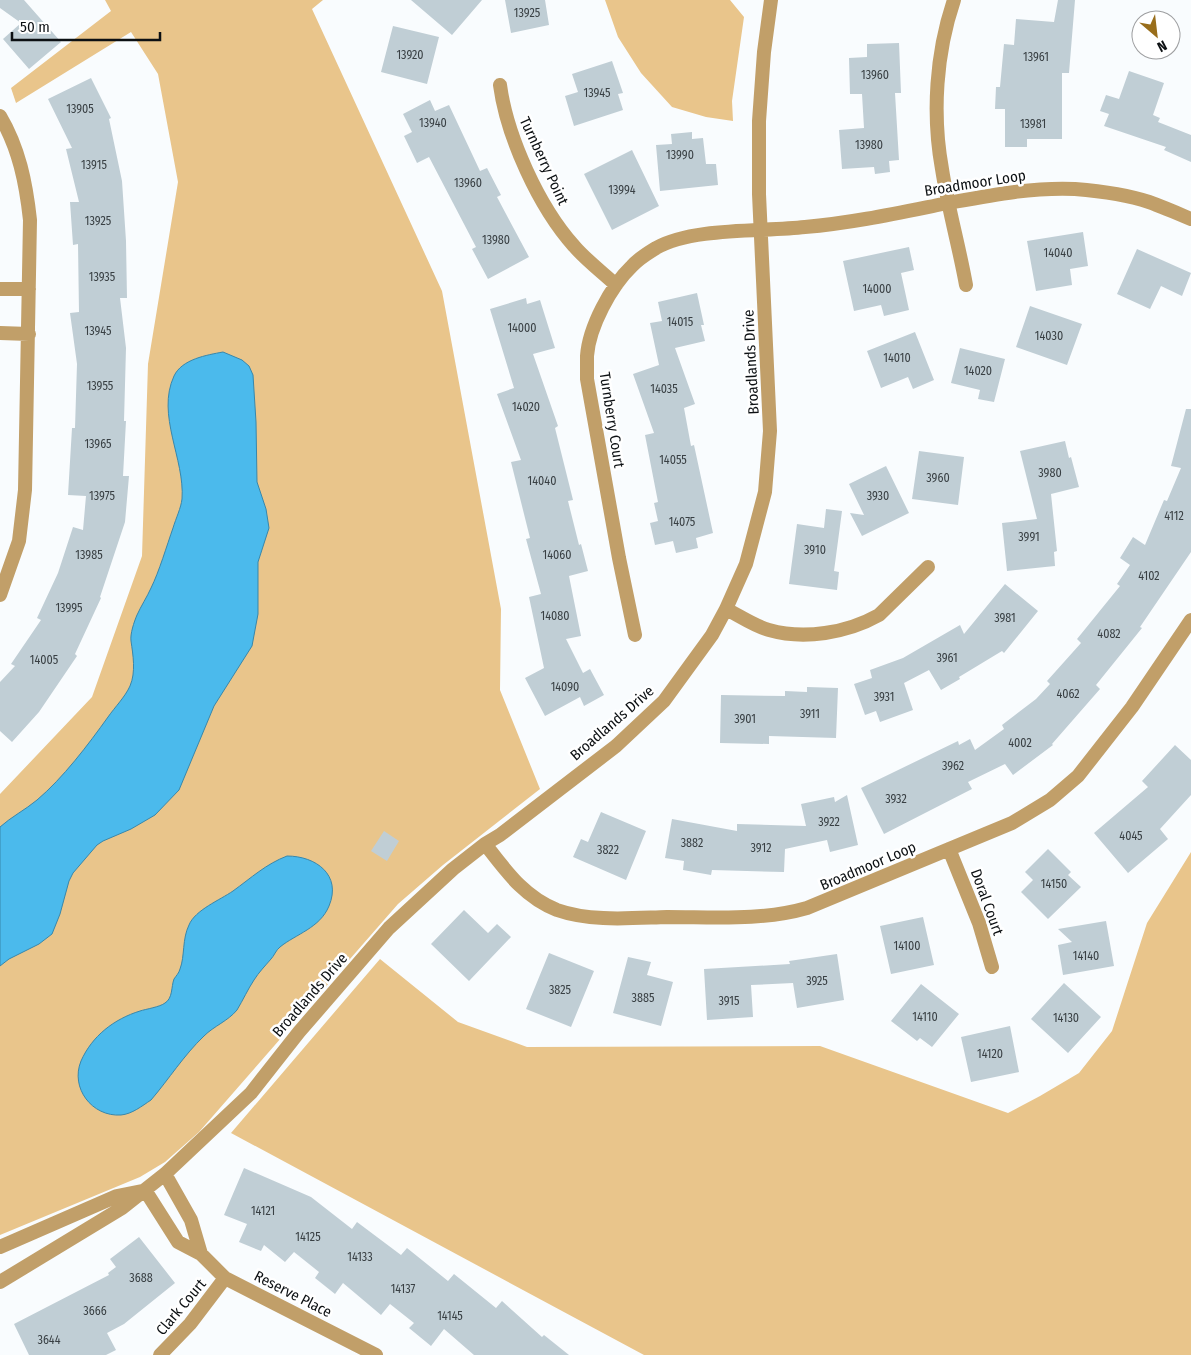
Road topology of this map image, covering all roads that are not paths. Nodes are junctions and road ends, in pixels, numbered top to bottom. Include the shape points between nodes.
1 (771, 0) edge
2 (954, 0) edge
3 (500, 85) dead end
4 (0, 116) edge
5 (949, 203) junction
6 (1191, 219) edge
7 (761, 230) junction
8 (616, 285) junction
9 (966, 285) dead end
10 (0, 289) edge
11 (29, 289) junction
12 (0, 332) edge
13 (29, 334) junction
14 (928, 568) dead end
15 (0, 594) edge
16 (726, 609) junction
17 (1191, 620) edge
18 (635, 635) dead end
19 (485, 844) junction
20 (949, 849) junction
21 (992, 967) dead end
22 (165, 1174) junction
23 (145, 1190) junction
24 (0, 1247) edge
25 (200, 1254) junction
26 (225, 1278) junction
27 (0, 1282) edge
28 (160, 1355) edge
29 (376, 1355) edge

1 - 7 street, Broadlands Drive via 759,121
2 - 5 street via 943,46 937,107 942,169
3 - 8 street, Turnberry Point via 514,140 553,218 575,248
4 - 11 street via 20,160 27,194
5 - 6 street, Broadmoor Loop via 1008,192 1073,189 1148,202
5 - 7 street, Broadmoor Loop via 805,228
5 - 9 street
7 - 8 street, Turnberry Court via 684,238 658,248 632,266
7 - 16 street, Broadlands Drive via 770,431 765,492 746,564
8 - 18 street, Turnberry Court via 592,334 587,355 587,379
10 - 11 street
11 - 13 street
12 - 13 street
13 - 15 street via 22,523
14 - 16 street via 879,615 844,629 800,635 767,630
16 - 19 street, Broadlands Drive via 712,635 664,701 616,746
17 - 20 street, Broadmoor Loop via 1132,707 1078,776 1050,800 1012,823
19 - 20 street, Broadmoor Loop via 514,881 557,910 617,918 786,914
19 - 22 street, Broadlands Drive via 390,928 298,1032 251,1093
20 - 21 street, Doral Court via 979,923
22 - 23 street, Broadlands Drive
22 - 25 street via 191,1220
23 - 24 street, Broadlands Drive via 117,1196
23 - 25 street, Reserve Place via 178,1242
23 - 27 street, Broadlands Drive via 122,1208
25 - 26 street, Reserve Place
26 - 28 street, Clark Court via 190,1324
26 - 29 street, Reserve Place

